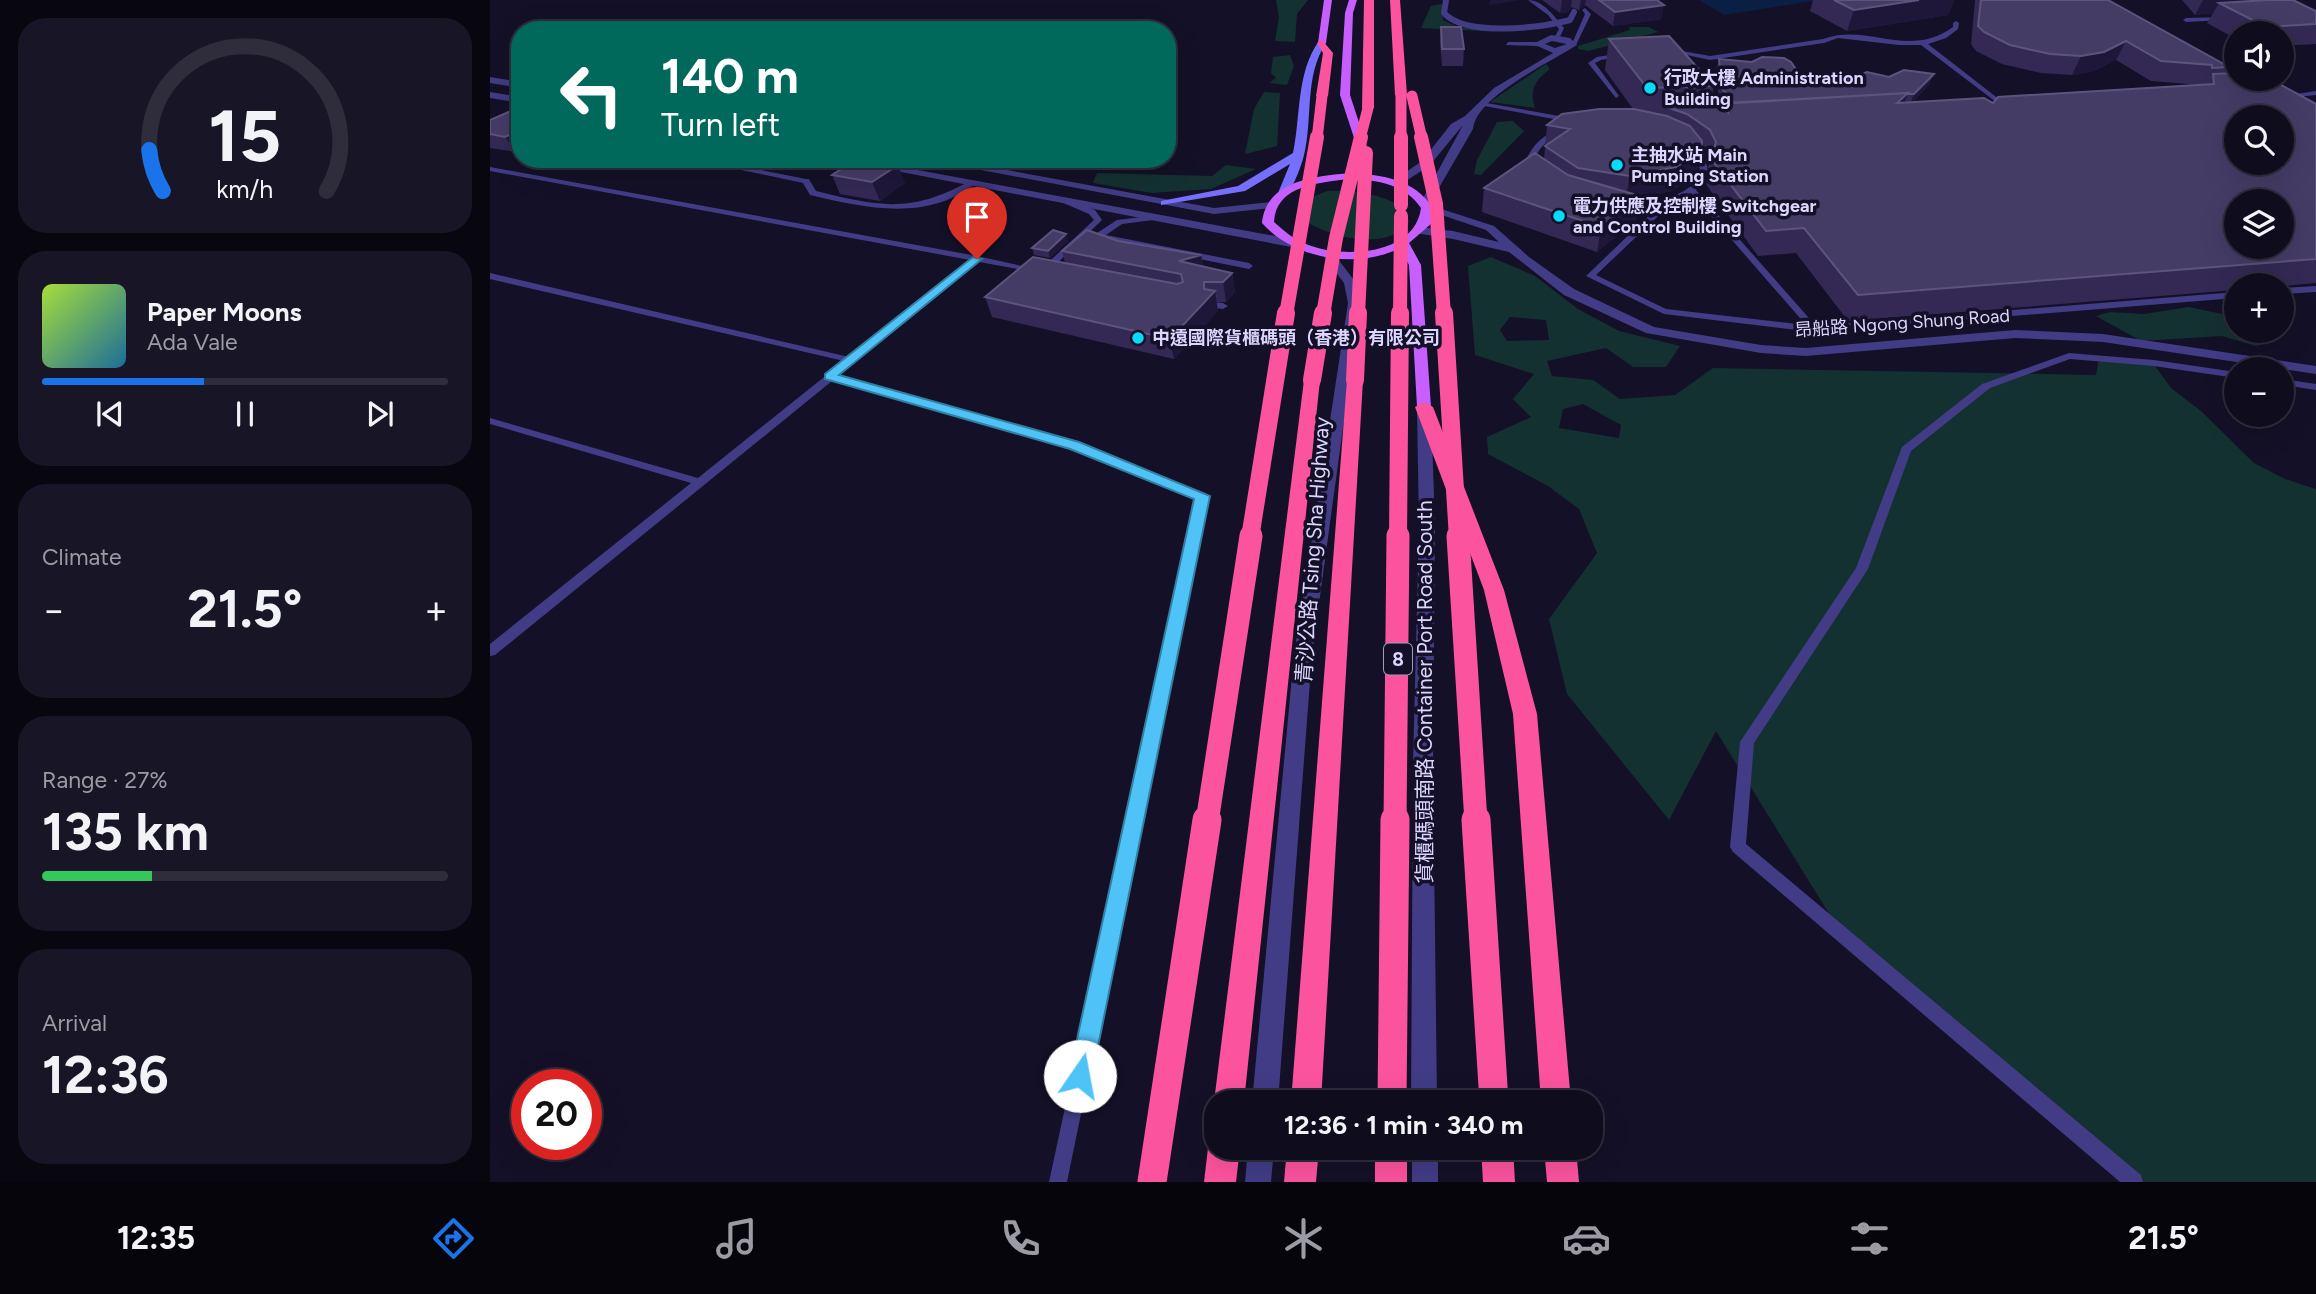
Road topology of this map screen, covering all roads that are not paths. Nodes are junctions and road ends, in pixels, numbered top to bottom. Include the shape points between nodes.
1 (1328, 0) edge
2 (1353, 0) edge
3 (1369, 0) edge
4 (1395, 0) edge
5 (1446, 0) edge
6 (1531, 0) edge
7 (1585, 10) dead end
8 (1574, 12) dead end
9 (2238, 17) edge
10 (2186, 20) dead end
11 (1956, 23) dead end
12 (1558, 24) junction
13 (1557, 38) junction
14 (1322, 43) junction
15 (1921, 43) junction
16 (1508, 44) dead end
17 (1539, 46) junction
18 (1569, 48) junction
19 (1668, 51) junction
20 (1400, 52) junction
21 (1656, 52) edge
22 (1633, 54) edge
23 (1676, 60) edge
24 (1539, 64) junction
25 (490, 80) edge
26 (511, 84) edge
27 (2316, 93) edge
28 (490, 95) edge
29 (1616, 96) dead end
30 (2279, 96) edge
31 (511, 98) edge
32 (2016, 103) edge
33 (1481, 104) junction
34 (2002, 104) junction
35 (1989, 105) edge
36 (1368, 108) junction
37 (1469, 118) junction
38 (1615, 125) junction
39 (1669, 125) edge
40 (1299, 154) junction
41 (739, 168) edge
42 (887, 168) edge
43 (978, 168) edge
44 (490, 169) edge
45 (1377, 178) junction
46 (1396, 183) junction
47 (971, 184) junction
48 (1692, 190) junction
49 (1284, 193) junction
50 (1671, 199) junction
51 (1064, 200) junction
52 (1165, 202) junction
53 (1270, 205) junction
54 (1426, 206) junction
55 (1158, 217) junction
56 (1419, 231) junction
57 (1087, 234) junction
58 (1098, 236) junction
59 (1291, 243) junction
60 (1403, 243) junction
61 (1512, 249) junction
62 (1328, 254) junction
63 (977, 259) junction
64 (1249, 266) dead end
65 (1049, 273) junction
66 (490, 276) edge
67 (2316, 289) edge
68 (2294, 290) edge
69 (2224, 296) edge
70 (1814, 329) junction
71 (851, 359) junction
72 (2316, 370) edge
73 (2224, 373) edge
74 (830, 377) junction
75 (2294, 384) edge
76 (2316, 387) edge
77 (1424, 407) junction
78 (490, 421) edge
79 (699, 482) junction
80 (490, 651) edge
81 (1230, 1090) edge
82 (1266, 1090) edge
83 (1307, 1090) edge
84 (1392, 1090) edge
85 (1424, 1090) edge
86 (1493, 1090) edge
87 (1555, 1090) edge
88 (1223, 1160) edge
89 (1260, 1160) edge
90 (1302, 1160) edge
91 (1391, 1160) edge
92 (1424, 1160) edge
93 (1498, 1160) edge
94 (1561, 1160) edge
95 (1058, 1182) edge
96 (1152, 1182) edge
97 (1220, 1182) edge
98 (1258, 1182) edge
99 (1300, 1182) edge
100 (1391, 1182) edge
101 (1425, 1182) edge
102 (1499, 1182) edge
103 (1563, 1182) edge
104 (2134, 1182) edge

1 - 14 main road
2 - 45 main road via 1345,95
3 - 36 highway, 青沙公路 Tsing Sha Highway
4 - 20 highway, 8
5 - 12 lane, bridge via 1446,16 1472,25
6 - 12 lane
7 - 18 lane via 1588,14
8 - 12 lane, bridge via 1570,20
9 - 10 lane
11 - 15 lane via 1949,35
12 - 13 lane via 1562,29
13 - 17 street via 1541,40
13 - 18 street via 1567,40
14 - 40 main road via 1312,53
14 - 96 highway, bridge via 1328,53 1313,167 1277,363
15 - 19 lane via 1837,36 1710,58
15 - 34 lane
16 - 17 lane
17 - 18 street
17 - 24 street
18 - 24 street
19 - 21 lane
19 - 23 lane
20 - 84 highway, 8, bridge via 1401,383
20 - 86 highway, bridge via 1436,204
22 - 29 lane via 1610,55 1591,63
24 - 33 street
25 - 26 street
27 - 30 lane
28 - 31 street
32 - 34 lane
33 - 37 street
33 - 38 lane
34 - 35 lane
36 - 81 highway, bridge via 1336,238 1312,380
36 - 83 highway, 青沙公路 Tsing Sha Highway, bridge
37 - 46 street via 1455,126 1426,163
37 - 54 street via 1468,129
38 - 39 lane
38 - 48 lane via 1664,134 1698,155 1703,179
38 - 50 lane via 1562,130 1543,138 1531,149 1529,163 1537,176 1554,188 1580,198 1611,204
40 - 49 main road
40 - 52 main road via 1241,189
41 - 47 lane via 806,181 813,193 887,209 925,206
42 - 47 street
43 - 52 street
44 - 63 lane
45 - 46 main road
45 - 49 main road via 1326,178
46 - 54 main road via 1415,192
47 - 51 street
48 - 50 lane
48 - 70 lane
49 - 53 main road
50 - 70 lane via 1590,276 1664,311
51 - 55 street
51 - 57 lane via 1096,216 1098,220
52 - 53 street via 1214,211
53 - 59 main road via 1268,223
54 - 56 main road via 1428,216
54 - 61 street, 昂船路 Ngong Shung Road via 1490,228
55 - 58 lane via 1120,222
55 - 59 street
56 - 60 main road
56 - 61 street, 昂船路 Ngong Shung Road
57 - 58 lane
57 - 65 lane
58 - 64 lane
58 - 65 lane
59 - 62 main road
60 - 62 main road via 1364,253
60 - 77 main road, 貨櫃碼頭南路 Container Port Road South via 1415,265
61 - 72 street, 昂船路 Ngong Shung Road via 1569,292 1651,330 1761,349 1806,352 2015,334 2103,338
62 - 82 street via 1350,283 1354,303 1303,655
63 - 65 lane
63 - 71 lane
66 - 71 lane
67 - 68 lane
69 - 70 lane
71 - 74 lane
73 - 104 lane via 2069,356 1986,386 1906,449 1862,569 1747,741 1738,847
74 - 79 lane
74 - 95 lane via 1074,446 1202,496
75 - 76 lane
77 - 85 street, 貨櫃碼頭南路 Container Port Road South
77 - 87 highway via 1493,590 1525,714
78 - 79 lane
79 - 80 lane
88 - 97 highway
89 - 98 street
90 - 99 highway
91 - 100 highway
92 - 101 street
93 - 102 highway
94 - 103 highway

